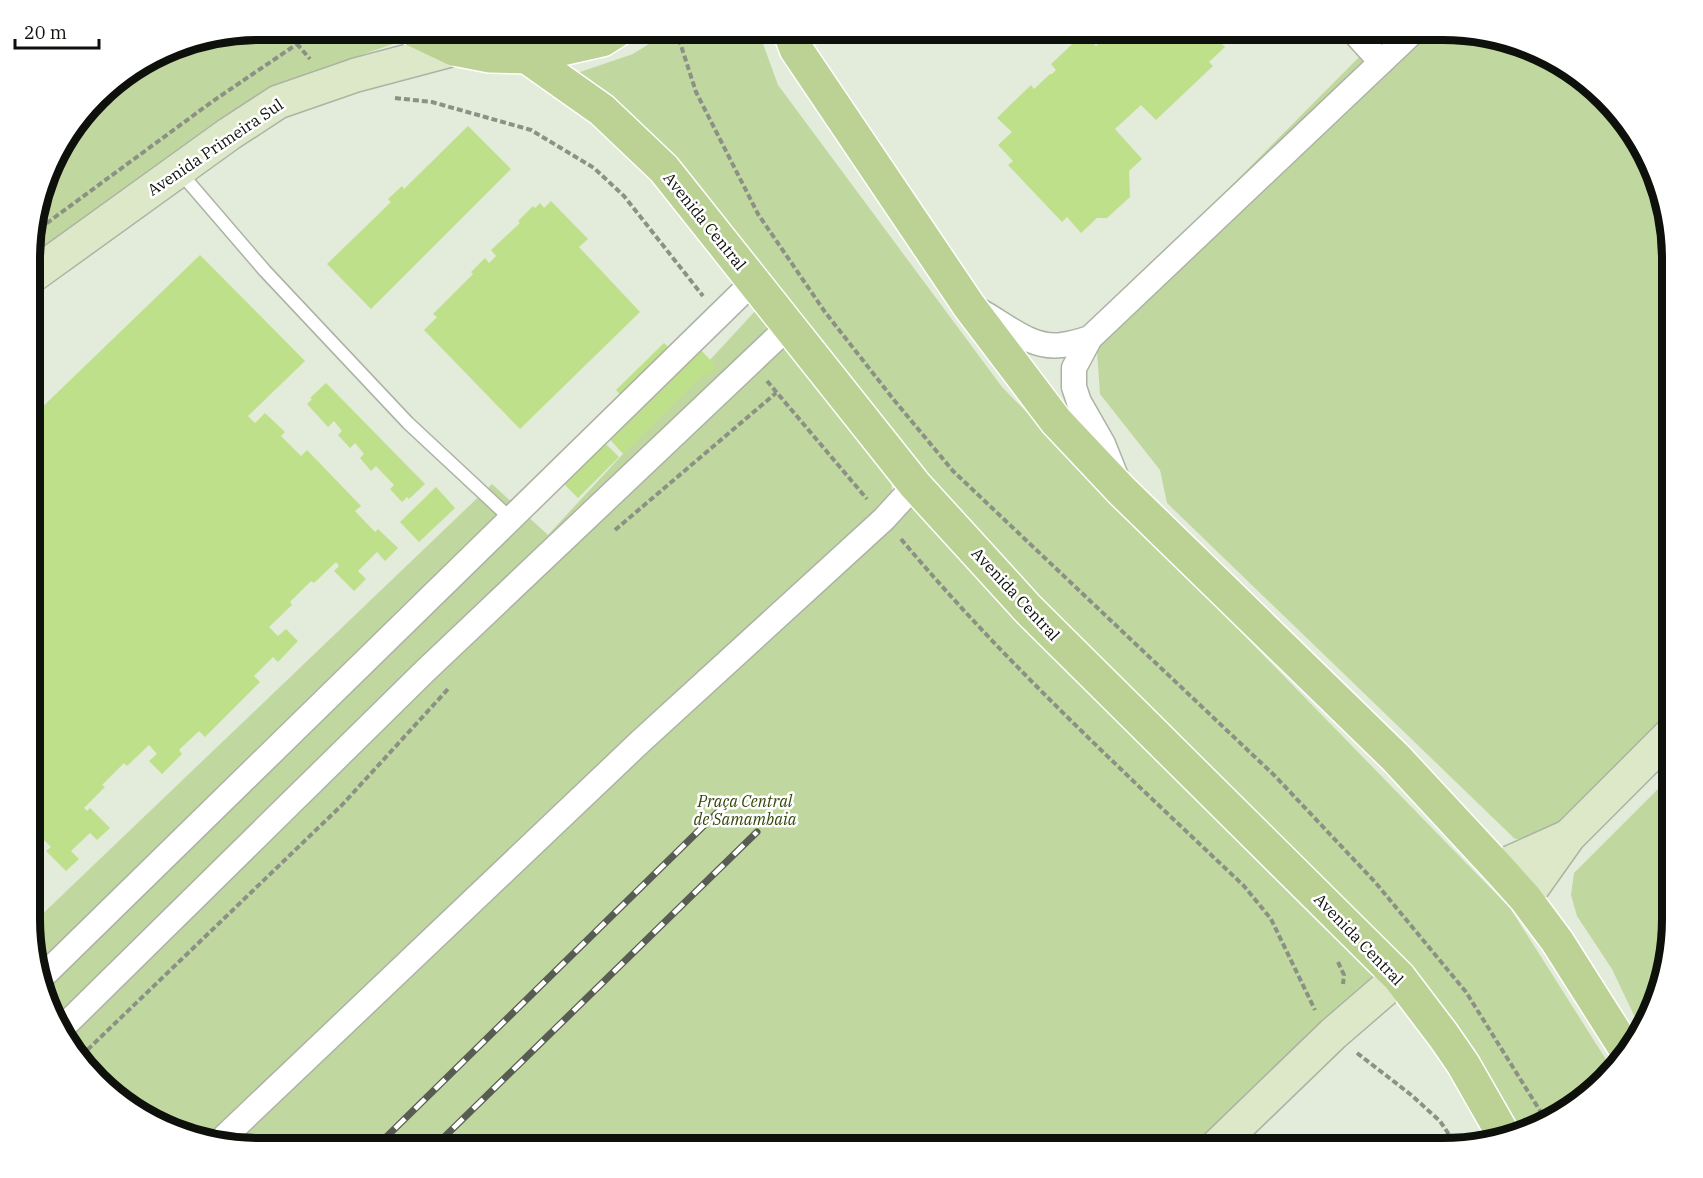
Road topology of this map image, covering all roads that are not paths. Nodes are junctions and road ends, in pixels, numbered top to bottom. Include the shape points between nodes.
1 (435, 40) edge
2 (602, 40) edge
3 (793, 40) edge
4 (1361, 40) edge
5 (1404, 40) edge
6 (454, 49) junction
7 (527, 57) junction
8 (1381, 62) junction
9 (178, 170) junction
10 (40, 270) edge
11 (754, 281) junction
12 (969, 306) junction
13 (789, 326) junction
14 (1090, 338) junction
15 (915, 485) junction
16 (1121, 490) junction
17 (511, 519) junction
18 (1662, 742) edge
19 (1569, 836) junction
20 (1498, 868) junction
21 (1525, 898) junction
22 (47, 971) edge
23 (1399, 977) junction
24 (67, 1023) edge
25 (1623, 1044) edge
26 (1501, 1130) edge
27 (226, 1135) edge
28 (1225, 1138) edge

1 - 6 main road
2 - 7 main road
3 - 12 main road
4 - 8 street
5 - 8 street
6 - 7 main road via 490,56
6 - 9 street, Avenida Primeira Sul via 356,75 278,102
7 - 11 main road, Avenida Central via 602,110 664,169
8 - 14 street
9 - 10 street, Avenida Primeira Sul
9 - 17 lane via 265,271 408,423
11 - 13 main road, Avenida Central
11 - 17 street
12 - 14 street via 1034,342 1061,345
12 - 16 main road via 1056,421
13 - 15 main road, Avenida Central
13 - 24 street via 417,679
14 - 16 street via 1074,368 1074,387 1104,444
15 - 23 main road, Avenida Central via 1028,609
15 - 27 street via 884,519 640,741
16 - 20 main road via 1396,758
17 - 22 street
18 - 19 street
19 - 20 street
19 - 21 street
20 - 21 main road
21 - 25 main road via 1557,940
23 - 26 main road, Avenida Central via 1456,1054
23 - 28 street via 1333,1034

